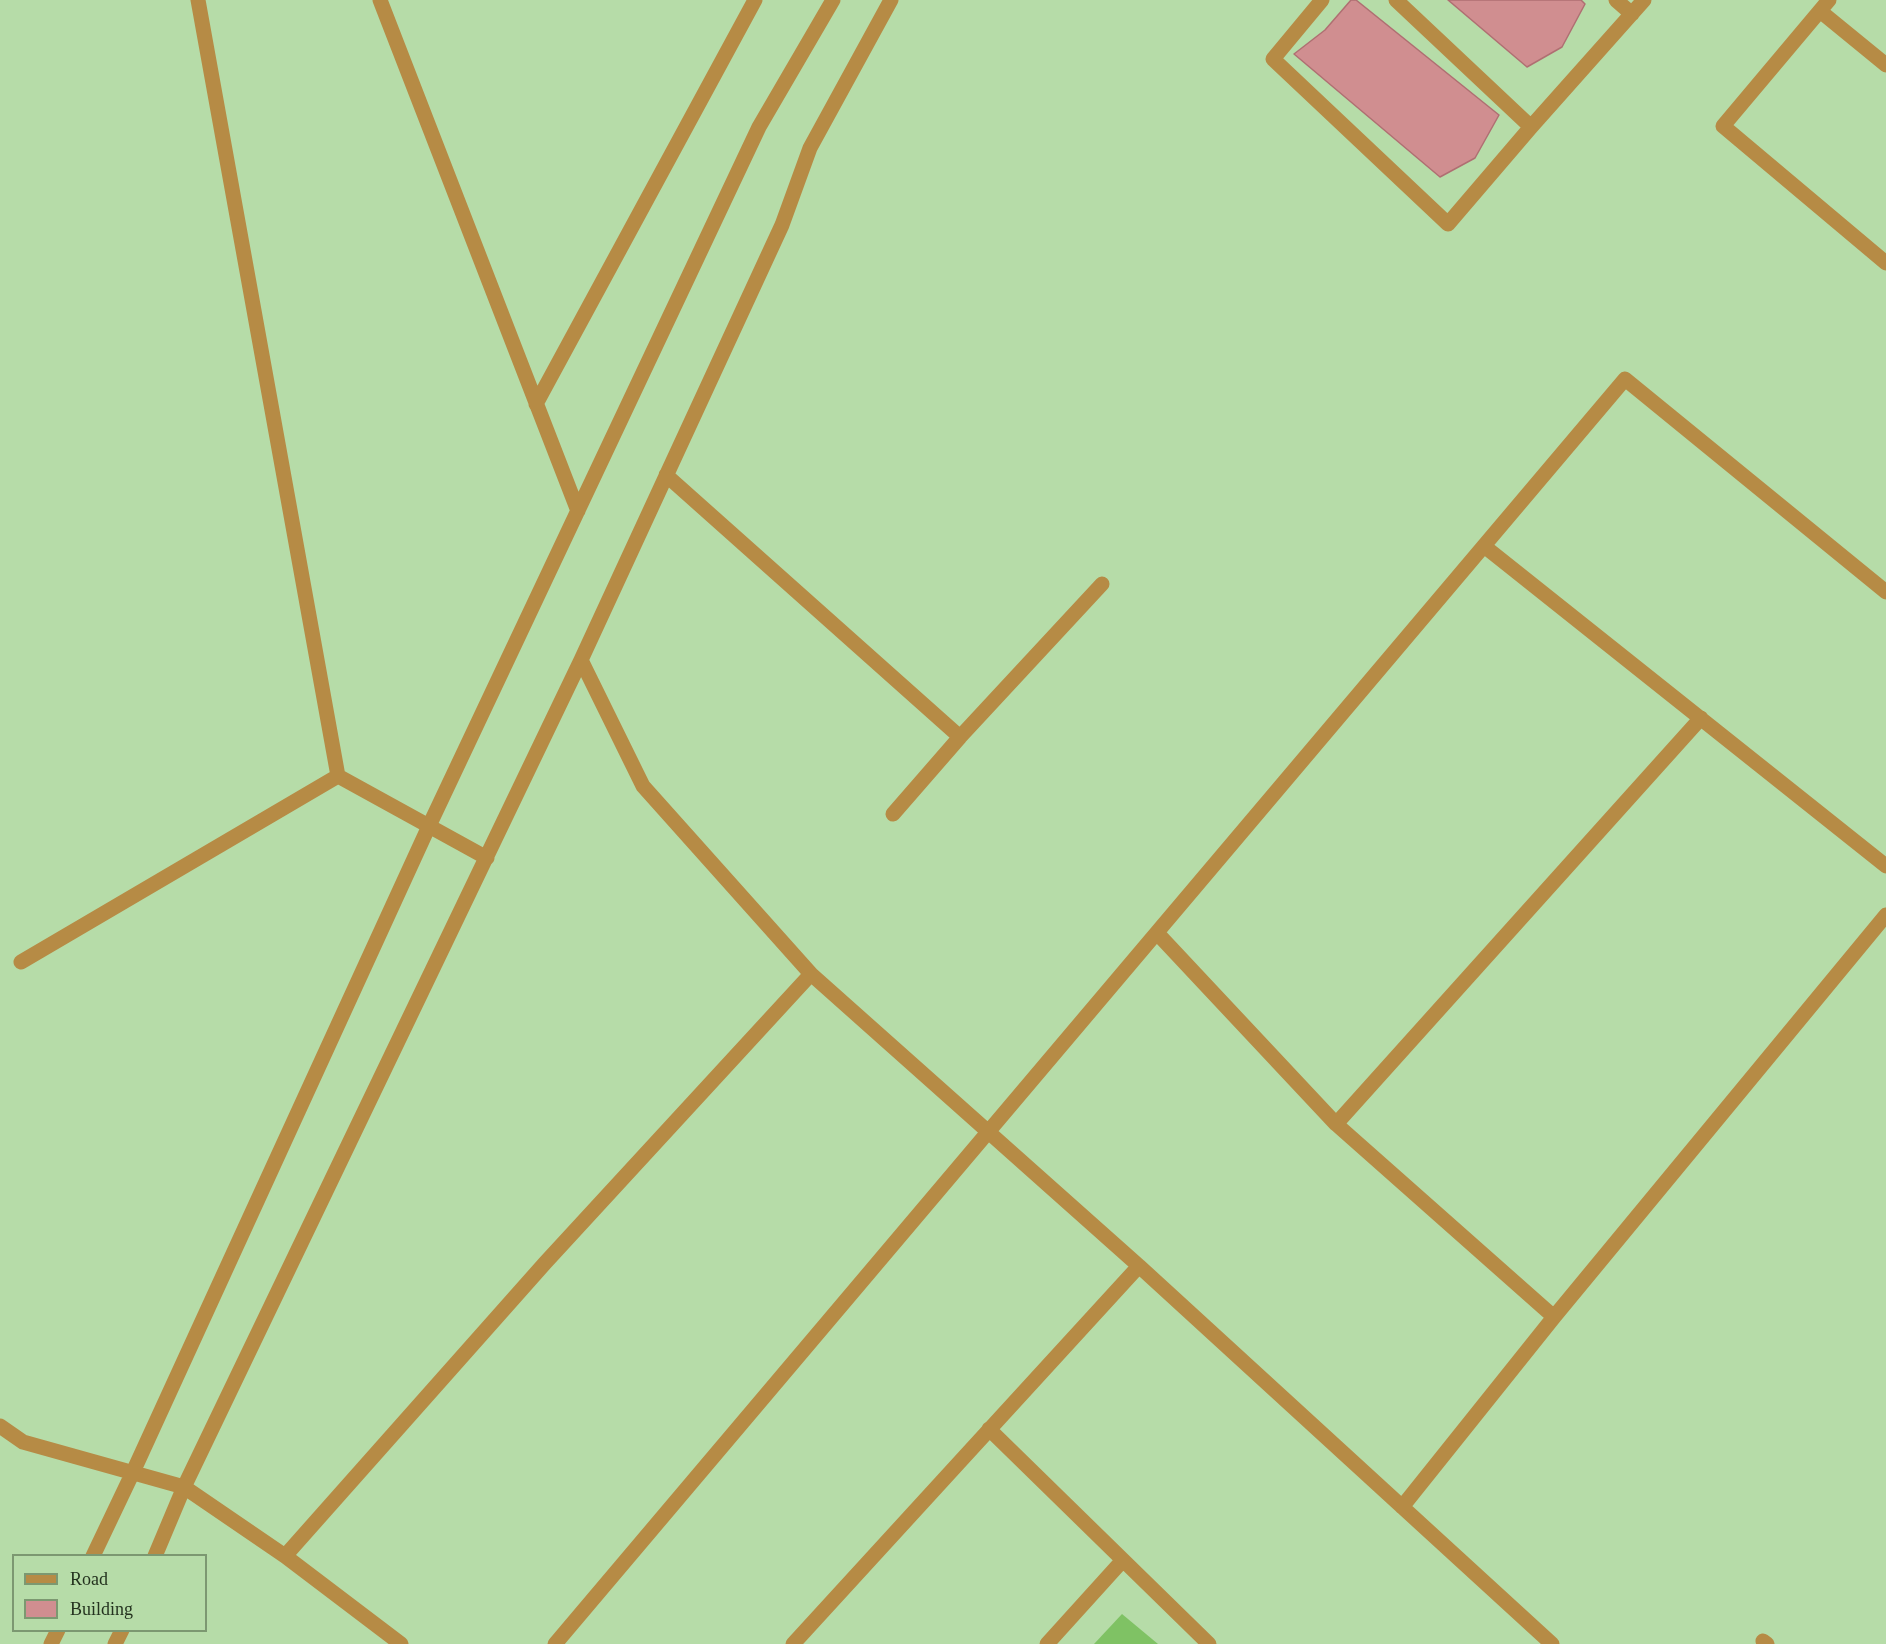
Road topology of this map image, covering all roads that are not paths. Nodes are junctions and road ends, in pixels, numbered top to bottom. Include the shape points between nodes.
1 (198, 0) edge
2 (380, 0) edge
3 (755, 0) edge
4 (833, 0) edge
5 (891, 0) edge
6 (1322, 0) edge
7 (1396, 0) edge
8 (1616, 0) edge
9 (1644, 0) edge
10 (1824, 5) edge
11 (1632, 14) junction
12 (1886, 64) edge
13 (1531, 127) junction
14 (1886, 263) edge
15 (536, 404) junction
16 (666, 475) junction
17 (578, 511) junction
18 (1485, 546) junction
19 (1102, 584) dead end
20 (1886, 592) edge
21 (581, 660) junction
22 (1701, 718) junction
23 (960, 737) junction
24 (338, 776) junction
25 (893, 814) dead end
26 (429, 826) junction
27 (487, 858) junction
28 (1886, 866) edge
29 (1886, 915) edge
30 (1157, 933) junction
31 (21, 962) dead end
32 (811, 974) junction
33 (1335, 1124) junction
34 (988, 1132) junction
35 (1139, 1266) junction
36 (1554, 1317) junction
37 (0, 1426) edge
38 (989, 1429) junction
39 (133, 1472) junction
40 (184, 1487) junction
41 (1402, 1507) junction
42 (94, 1554) edge
43 (156, 1554) edge
44 (285, 1556) junction
45 (1124, 1560) junction
46 (400, 1644) edge
47 (555, 1644) edge
48 (793, 1644) edge
49 (1047, 1644) edge
50 (1209, 1644) edge
51 (1552, 1644) edge

1 - 24 street
2 - 15 street
3 - 15 street
4 - 17 street via 759,127
5 - 16 street via 810,148 782,225
6 - 13 street via 1273,59 1448,224
7 - 13 street
8 - 11 street
9 - 11 street
10 - 12 street
10 - 14 street via 1723,126
11 - 13 street
15 - 17 street
16 - 21 street
16 - 23 street
17 - 26 street
18 - 20 street via 1625,379
18 - 22 street
18 - 30 street
19 - 23 street
21 - 27 street
21 - 32 street via 643,786
22 - 28 street
22 - 33 street
23 - 25 street
24 - 26 street
24 - 31 street
26 - 27 street
26 - 39 street
27 - 40 street
29 - 36 street
30 - 33 street
30 - 34 street
32 - 34 street
32 - 44 street via 545,1263
33 - 36 street
34 - 35 street
34 - 47 street
35 - 38 street
35 - 41 street
36 - 41 street
37 - 39 street via 23,1442
38 - 45 street
38 - 48 street
39 - 40 street
39 - 42 street
40 - 43 street
40 - 44 street
41 - 51 street
44 - 46 street
45 - 49 street
45 - 50 street

